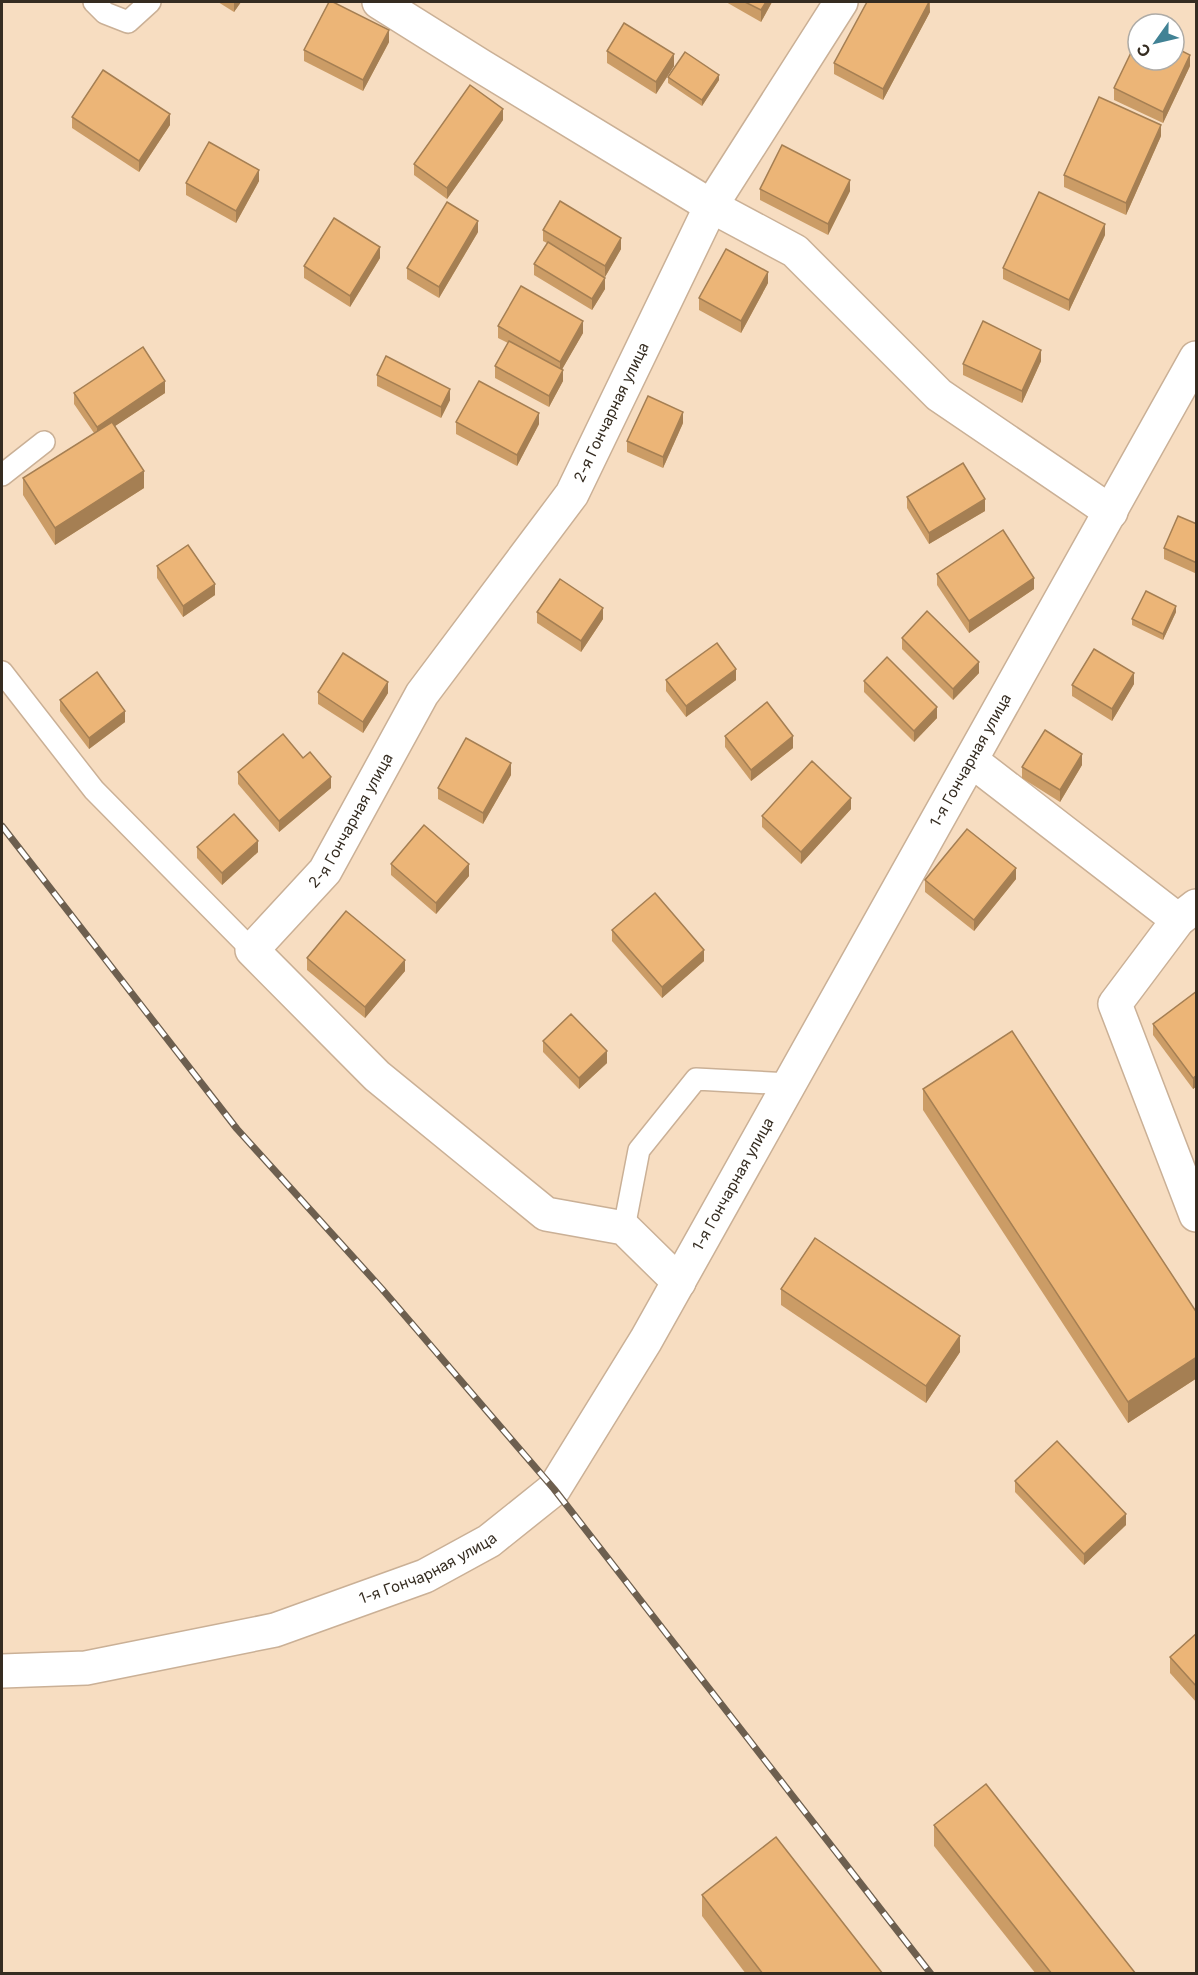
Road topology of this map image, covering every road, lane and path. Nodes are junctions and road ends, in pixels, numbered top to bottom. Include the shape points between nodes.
1 (94, 2) edge
2 (150, 2) edge
3 (379, 2) edge
4 (841, 2) edge
5 (711, 206) junction
6 (1197, 358) edge
7 (44, 442) dead end
8 (2, 475) edge
9 (1112, 512) junction
10 (2, 672) edge
11 (972, 761) junction
12 (1187, 913) edge
13 (252, 950) junction
14 (790, 1084) junction
15 (1197, 1215) edge
16 (624, 1228) junction
17 (679, 1282) junction
18 (2, 1671) edge

1 - 2 lane via 105,13 128,22
3 - 5 street
4 - 5 street, 2-я Гончарная улица
5 - 9 street via 795,251 939,395
5 - 13 street, 2-я Гончарная улица via 572,494 422,694 324,871
6 - 9 street, 1-я Гончарная улица
7 - 8 lane
9 - 11 street, 1-я Гончарная улица
10 - 13 lane via 94,790
11 - 12 street
11 - 14 street, 1-я Гончарная улица
12 - 15 street via 1115,1004
13 - 16 street via 377,1076 546,1214
14 - 16 lane via 696,1079 639,1150
14 - 17 street, 1-я Гончарная улица
16 - 17 street
17 - 18 street, 1-я Гончарная улица via 554,1490 489,1541 425,1576 275,1630 86,1668

